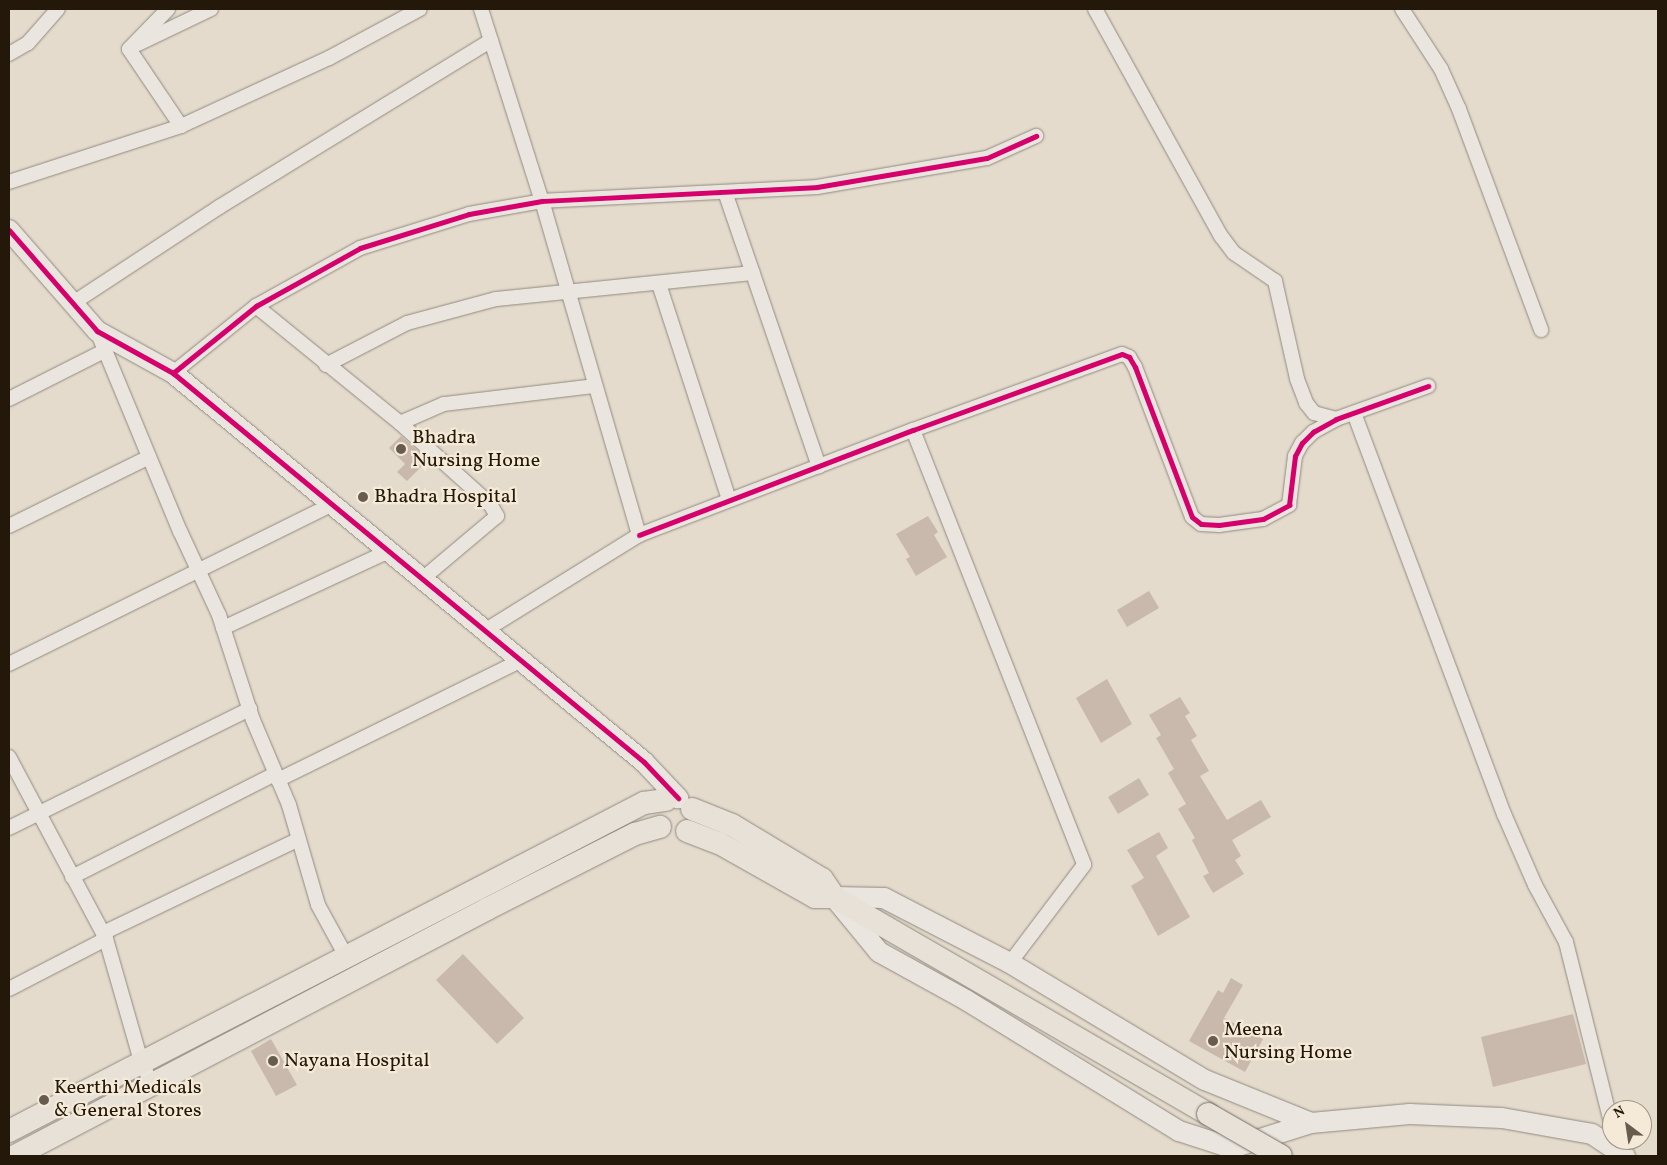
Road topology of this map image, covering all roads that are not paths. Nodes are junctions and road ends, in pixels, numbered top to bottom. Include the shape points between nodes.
1 (58, 9) edge
2 (168, 9) edge
3 (211, 9) edge
4 (481, 9) edge
5 (1095, 9) edge
6 (1402, 9) edge
7 (414, 10) edge
8 (491, 40) junction
9 (129, 49) junction
10 (9, 54) edge
11 (181, 126) junction
12 (1036, 136) dead end
13 (9, 182) edge
14 (725, 192) junction
15 (542, 201) junction
16 (9, 230) edge
17 (753, 273) junction
18 (659, 284) junction
19 (569, 294) junction
20 (73, 303) junction
21 (256, 306) junction
22 (1541, 330) dead end
23 (96, 331) junction
24 (104, 351) junction
25 (326, 365) junction
26 (173, 373) junction
27 (595, 386) junction
28 (1428, 386) dead end
29 (9, 399) edge
30 (1354, 413) junction
31 (1336, 419) junction
32 (400, 423) junction
33 (913, 430) junction
34 (149, 458) junction
35 (819, 466) junction
36 (730, 500) junction
37 (331, 505) junction
38 (9, 526) edge
39 (638, 535) junction
40 (387, 552) junction
41 (198, 569) junction
42 (421, 580) junction
43 (224, 628) junction
44 (484, 631) junction
45 (520, 661) junction
46 (9, 664) edge
47 (250, 709) junction
48 (9, 757) edge
49 (277, 777) junction
50 (678, 802) junction
51 (37, 814) junction
52 (660, 827) junction
53 (9, 828) edge
54 (687, 830) junction
55 (299, 839) junction
56 (72, 877) junction
57 (834, 897) junction
58 (105, 936) junction
59 (347, 958) junction
60 (1010, 963) junction
61 (9, 989) edge
62 (141, 1061) junction
63 (152, 1086) junction
64 (1606, 1100) edge
65 (1312, 1123) junction
66 (9, 1131) edge
67 (1602, 1139) edge
68 (15, 1156) edge
69 (1281, 1156) edge

1 - 10 street via 28,43
2 - 9 street
3 - 9 street
4 - 8 street
5 - 31 street via 1221,236 1234,252 1275,281 1306,403 1314,413
6 - 22 street via 1441,69 1459,109
7 - 11 street via 330,58
8 - 15 street
8 - 20 street via 219,207
9 - 11 street
11 - 13 street
12 - 14 street via 987,158 817,188
14 - 15 street
14 - 17 street
15 - 19 street
15 - 21 street via 469,214 360,248
16 - 20 street
17 - 18 street
17 - 35 street
18 - 19 street
18 - 36 street
19 - 25 street via 496,300 407,323
19 - 27 street
20 - 23 street
21 - 25 street
21 - 26 street
23 - 24 street
23 - 26 street
24 - 29 street
24 - 34 street
25 - 32 street
26 - 37 street
27 - 32 street via 444,404
27 - 39 street
28 - 30 street
30 - 31 street
30 - 64 street via 1504,814 1535,885 1566,942
31 - 33 street via 1302,443 1295,456 1289,505 1263,519 1219,525 1201,524 1192,517 1135,367 1129,357 1122,354
32 - 42 street via 490,504 497,516
33 - 35 street
33 - 60 street via 1084,865
34 - 38 street
34 - 41 street
35 - 36 street
36 - 39 street
37 - 40 street
37 - 41 street
39 - 44 street
40 - 42 street
40 - 43 street
41 - 43 street
41 - 46 street
42 - 44 street
43 - 47 street
44 - 45 street
45 - 49 street
45 - 50 street via 644,762
47 - 49 street
47 - 51 street
48 - 51 street
49 - 55 street
49 - 56 street
50 - 52 main road via 658,810
50 - 54 main road via 693,820
50 - 57 main road via 732,825 822,879
50 - 59 main road via 644,804
51 - 53 street
51 - 56 street
52 - 54 main road via 676,835
52 - 63 main road via 635,834 487,908
54 - 57 main road via 719,843 815,897
55 - 58 street
55 - 59 street via 318,905
56 - 58 street
57 - 60 street via 884,898
57 - 65 street via 879,952 966,1000 1179,1132 1232,1148
57 - 69 main road, bridge
58 - 61 street
58 - 62 street
59 - 62 main road
60 - 65 street via 1205,1080
62 - 63 street
62 - 66 main road
63 - 68 main road
65 - 67 street via 1410,1114 1502,1118 1592,1134

